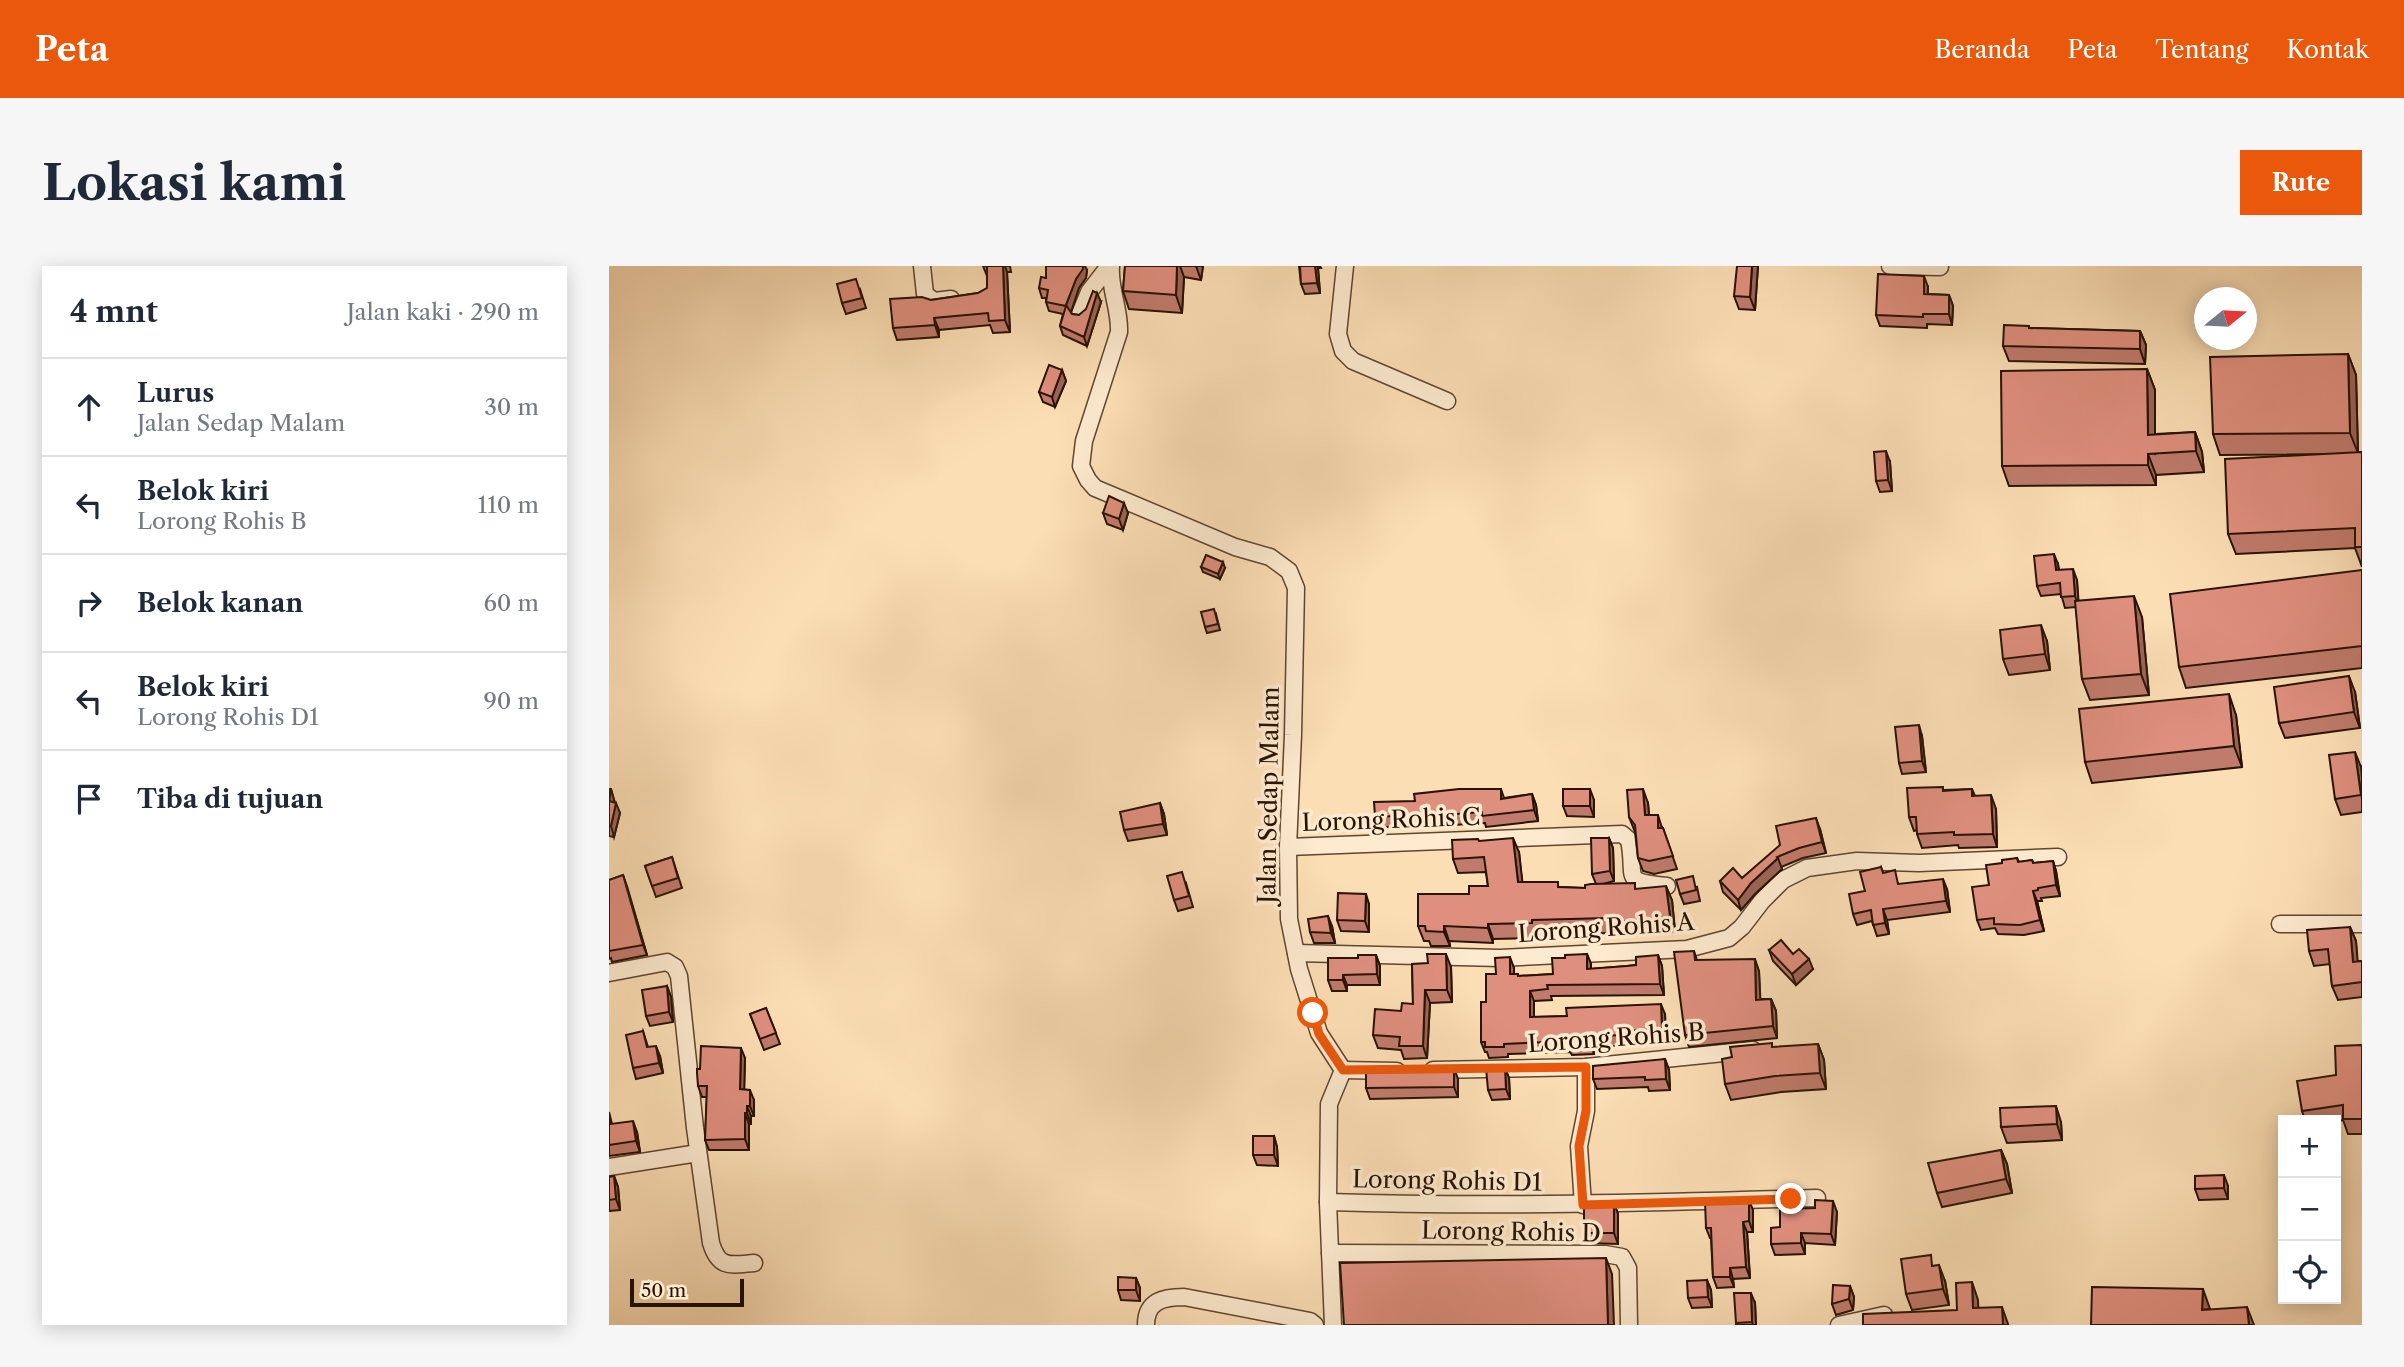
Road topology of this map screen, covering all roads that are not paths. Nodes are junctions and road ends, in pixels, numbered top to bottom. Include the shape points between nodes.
1 (922, 266) edge
2 (1110, 266) edge
3 (1345, 266) edge
4 (1891, 266) edge
5 (1940, 267) edge
6 (969, 296) edge
7 (1080, 314) edge
8 (1447, 401) dead end
9 (1287, 847) junction
10 (2058, 857) dead end
11 (1667, 886) edge
12 (2362, 923) edge
13 (2280, 924) dead end
14 (1296, 953) junction
15 (609, 973) edge
16 (1766, 1049) edge
17 (1586, 1067) junction
18 (1343, 1070) junction
19 (698, 1153) junction
20 (609, 1167) edge
21 (1817, 1198) edge
22 (1328, 1202) junction
23 (1583, 1205) junction
24 (1330, 1253) junction
25 (754, 1263) dead end
26 (1901, 1313) edge
27 (1146, 1325) edge
28 (1315, 1325) edge
29 (1333, 1325) edge
30 (1629, 1325) edge
31 (1839, 1325) edge

1 - 6 street via 925,294 934,302
2 - 7 street via 1089,292
2 - 9 street, Jalan Sedap Malam via 1119,332 1084,441 1081,466 1095,488 1235,547 1270,557 1289,571 1296,588
3 - 8 street via 1338,334 1343,351 1353,361
4 - 5 street
9 - 11 street, Lorong Rohis C via 1622,834 1629,840 1635,880
9 - 14 street, Jalan Sedap Malam via 1289,919
10 - 14 street, Lorong Rohis A via 1857,861 1807,868 1783,880 1729,938 1687,949 1500,958
12 - 13 street
14 - 18 street, Jalan Sedap Malam via 1319,1034
15 - 19 street via 667,962 675,967
16 - 17 street, Lorong Rohis B
17 - 18 street, Lorong Rohis B
17 - 23 street via 1586,1111 1579,1146
18 - 22 street via 1329,1104
19 - 20 street
19 - 25 street via 715,1255 723,1263
21 - 23 street, Lorong Rohis D1
22 - 23 street, Lorong Rohis D1
22 - 24 street
24 - 29 street
24 - 30 street, Lorong Rohis D via 1622,1257 1627,1268
26 - 31 street
27 - 28 street via 1149,1308 1156,1301 1184,1297

